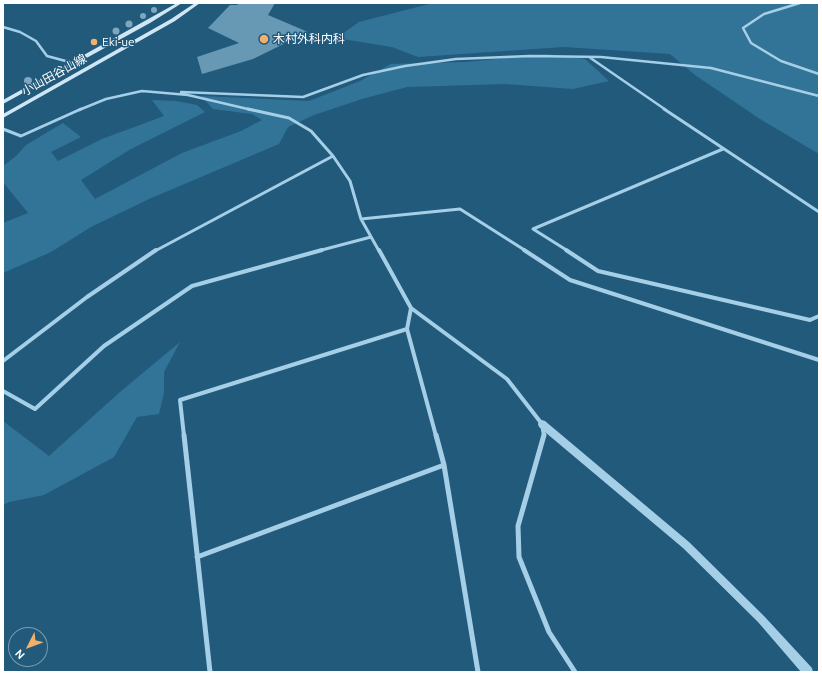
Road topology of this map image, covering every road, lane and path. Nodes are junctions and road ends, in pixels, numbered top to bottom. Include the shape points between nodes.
1 (180, 3) edge
2 (198, 3) edge
3 (800, 3) edge
4 (3, 27) edge
5 (588, 57) junction
6 (73, 63) junction
7 (819, 74) edge
8 (142, 91) junction
9 (819, 96) edge
10 (3, 102) edge
11 (3, 116) edge
12 (3, 129) edge
13 (723, 149) junction
14 (333, 156) junction
15 (819, 212) edge
16 (361, 219) junction
17 (371, 237) junction
18 (412, 308) junction
19 (819, 316) edge
20 (407, 329) junction
21 (819, 360) edge
22 (3, 362) edge
23 (3, 391) edge
24 (542, 424) junction
25 (444, 465) junction
26 (197, 557) junction
27 (210, 672) edge
28 (478, 672) edge
29 (574, 672) edge
30 (808, 672) edge

1 - 6 main road, 小山田谷山線
2 - 11 main road, 小山田谷山線 via 173,20
3 - 7 street via 764,14 743,28 751,43 781,61
4 - 6 street via 20,32 36,41 47,56
5 - 8 street via 456,59 404,66 364,75 303,97
5 - 9 street via 711,68
5 - 13 street
6 - 10 main road, 小山田谷山線
8 - 12 street via 89,105 21,136
8 - 14 street via 188,95 289,118 311,131
13 - 15 street
13 - 19 street via 533,229 598,271 810,320
14 - 16 street via 350,181
14 - 22 street via 166,244 87,297
16 - 17 street
16 - 21 street via 460,209 570,280
17 - 18 street
17 - 23 street via 192,286 104,346 35,409
18 - 20 street
18 - 24 street via 507,379
20 - 25 street
20 - 26 street via 180,400
24 - 29 street via 544,436 518,526 519,557 549,632
24 - 30 street via 686,545 761,619
25 - 26 street
25 - 28 street
26 - 27 street

